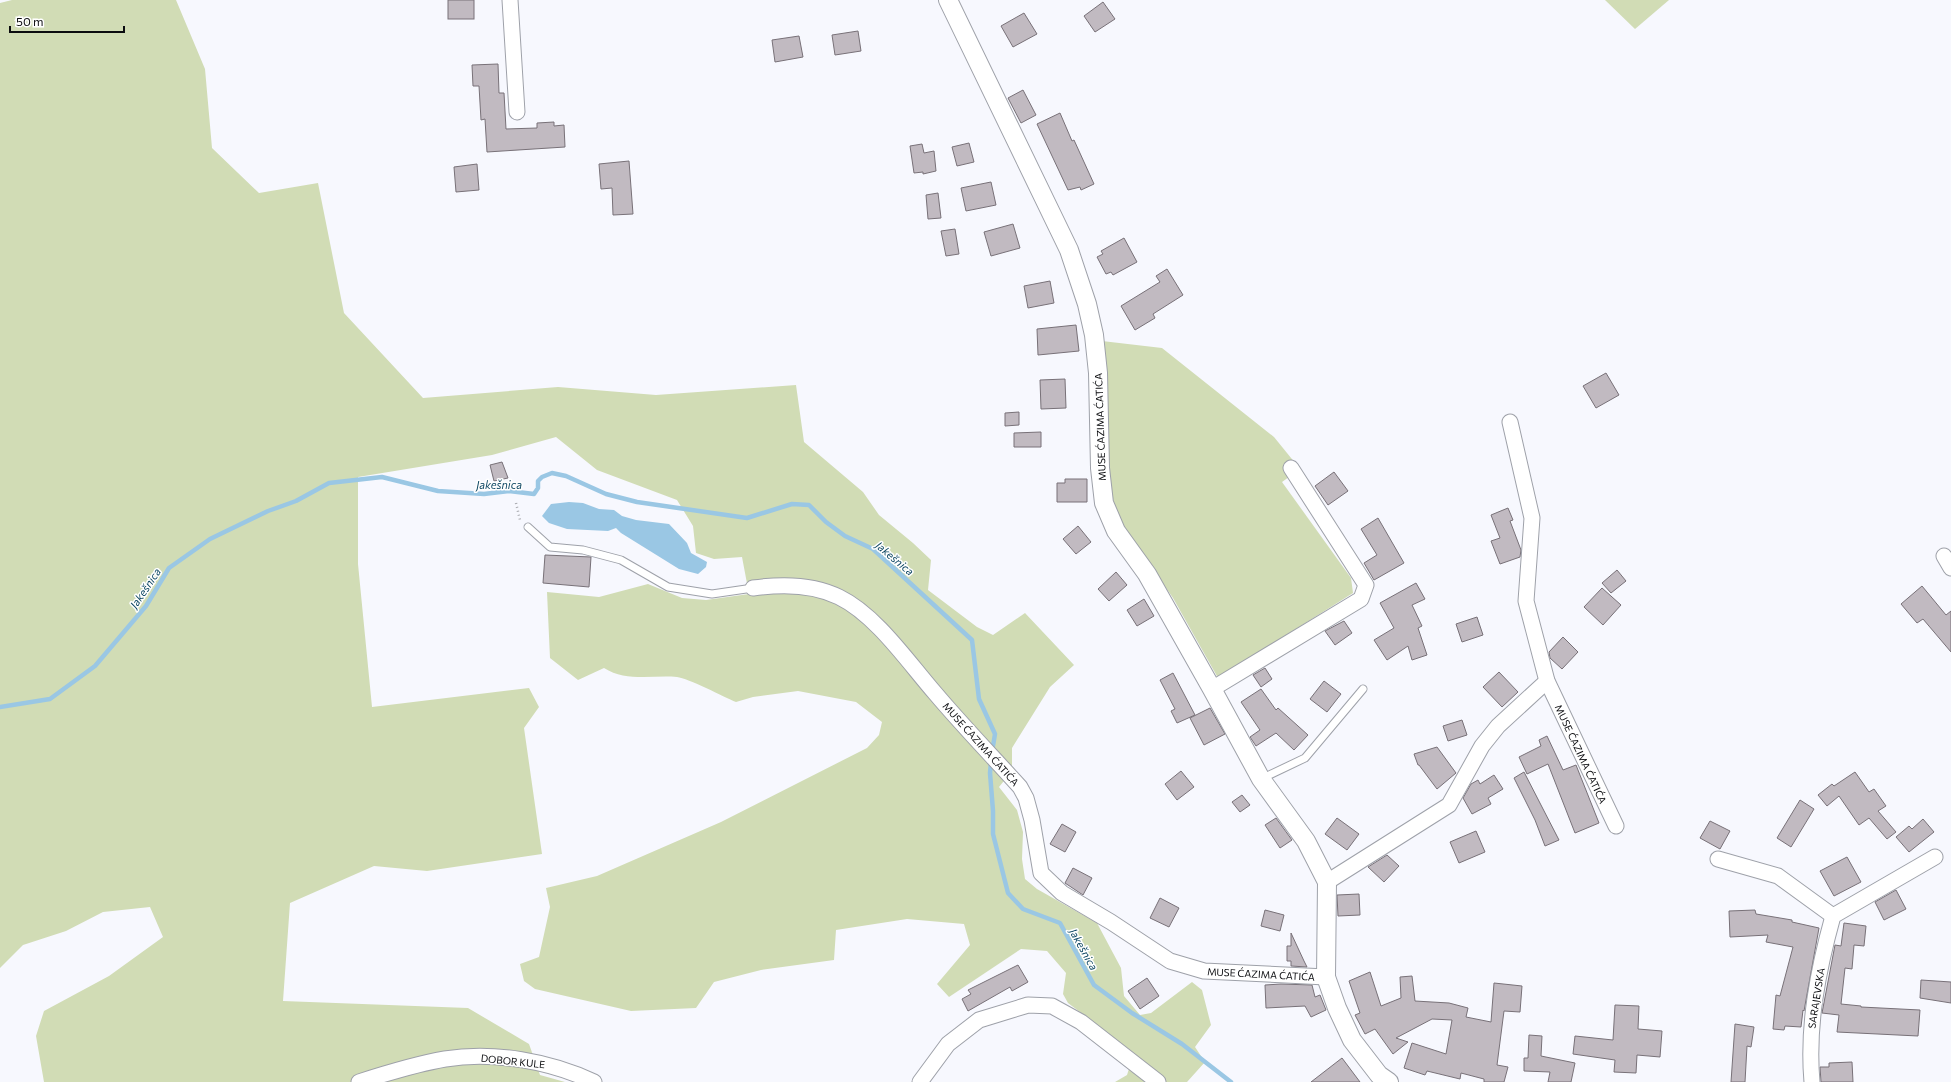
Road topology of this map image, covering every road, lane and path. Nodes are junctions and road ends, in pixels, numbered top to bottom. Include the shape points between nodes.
1 (510, 0) edge
2 (948, 0) edge
3 (517, 112) dead end
4 (1510, 422) dead end
5 (1291, 468) dead end
6 (516, 503) dead end
7 (528, 527) joint
8 (753, 588) joint
9 (1547, 681) junction
10 (1212, 689) junction
11 (1363, 689) dead end
12 (1261, 779) junction
13 (1616, 826) dead end
14 (1935, 857) dead end
15 (1718, 859) dead end
16 (1327, 882) junction
17 (1833, 916) junction
18 (1326, 977) junction
19 (359, 1082) edge
20 (594, 1082) edge
21 (920, 1082) edge
22 (1158, 1082) edge
23 (1389, 1082) edge
24 (1812, 1082) edge

1 - 3 street
2 - 10 street, MUSE ĆAZIMA ĆATIĆA via 1069,250 1087,304 1094,335 1098,373 1100,468 1104,503 1116,531 1147,574
4 - 9 street, MUSE ĆAZIMA ĆATIĆA via 1532,518 1526,601
5 - 10 street via 1366,585 1361,599
6 - 7 path via 520,520
7 - 8 lane via 550,547 583,550 620,560 668,587 712,594
8 - 18 street, MUSE ĆAZIMA ĆATIĆA via 776,585 811,588 839,596 867,615 1020,787 1032,820 1041,873 1062,893 1176,963 1204,971
9 - 13 street, MUSE ĆAZIMA ĆATIĆA
9 - 16 street via 1498,726 1482,746 1450,805
10 - 12 street, MUSE ĆAZIMA ĆATIĆA
11 - 12 lane via 1305,758
12 - 16 street, MUSE ĆAZIMA ĆATIĆA via 1306,841
14 - 17 street
15 - 17 street via 1778,876
16 - 18 street, MUSE ĆAZIMA ĆATIĆA
17 - 24 street, SARAJEVSKA via 1824,947 1811,1020
18 - 23 street, MUSE ĆAZIMA ĆATIĆA via 1336,1008 1352,1040 1379,1075
19 - 20 street, DOBOR KULE via 404,1068 446,1059 485,1056 551,1065
21 - 22 street via 948,1044 978,1020 1028,1005 1052,1006 1081,1022

